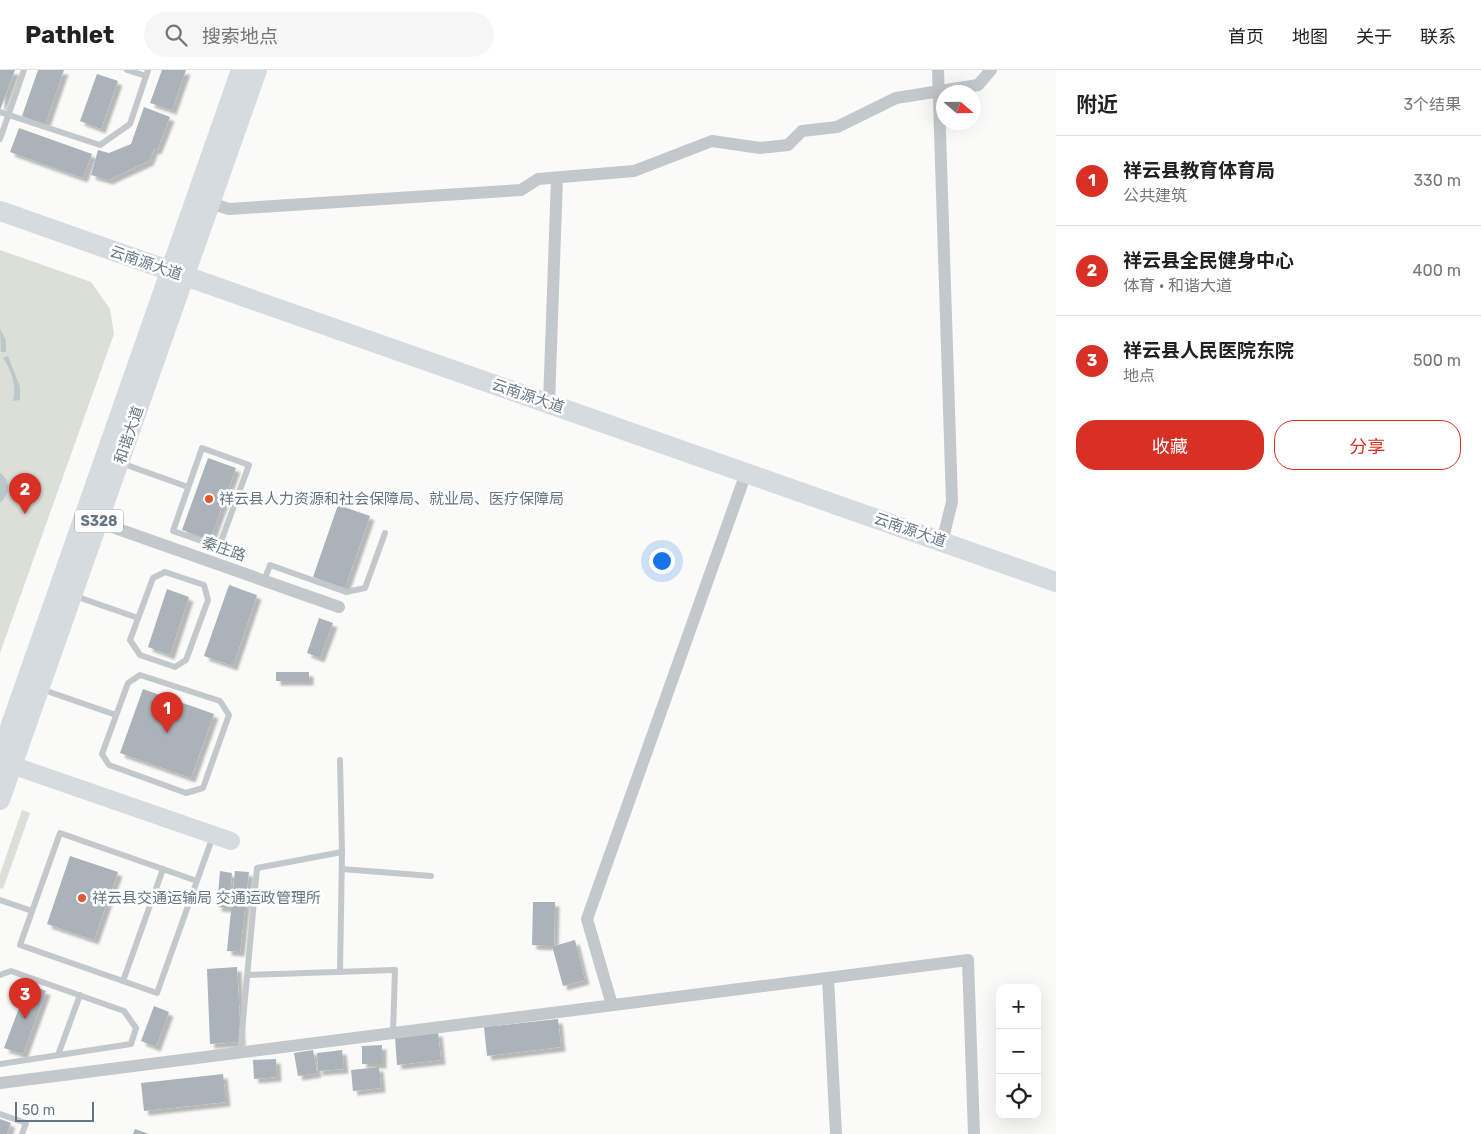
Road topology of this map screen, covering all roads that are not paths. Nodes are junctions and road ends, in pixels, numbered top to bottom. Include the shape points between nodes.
1 (24, 70) edge
2 (127, 70) edge
3 (241, 70) edge
4 (257, 70) edge
5 (938, 70) edge
6 (991, 70) edge
7 (147, 73) edge
8 (938, 85) edge
9 (978, 85) edge
10 (936, 90) edge
11 (0, 112) edge
12 (9, 114) junction
13 (939, 130) edge
14 (0, 139) edge
15 (557, 178) junction
16 (210, 203) junction
17 (0, 211) edge
18 (177, 274) junction
19 (549, 404) junction
20 (119, 463) junction
21 (746, 473) junction
22 (188, 487) junction
23 (98, 522) junction
24 (385, 533) dead end
25 (942, 542) junction
26 (264, 581) junction
27 (1056, 582) edge
28 (72, 595) junction
29 (339, 607) dead end
30 (138, 618) junction
31 (40, 689) junction
32 (116, 715) junction
33 (4, 760) edge
34 (340, 760) dead end
35 (0, 800) edge
36 (213, 835) junction
37 (231, 842) dead end
38 (342, 852) junction
39 (163, 869) junction
40 (342, 869) junction
41 (431, 876) dead end
42 (197, 881) junction
43 (0, 900) edge
44 (32, 912) junction
45 (340, 972) junction
46 (0, 975) edge
47 (248, 975) junction
48 (828, 978) junction
49 (123, 981) junction
50 (80, 995) junction
51 (612, 1006) junction
52 (393, 1033) junction
53 (240, 1053) junction
54 (58, 1055) junction
55 (0, 1064) edge
56 (0, 1083) edge
57 (0, 1114) edge
58 (22, 1134) edge
59 (836, 1134) edge
60 (974, 1134) edge

1 - 12 lane
2 - 7 lane
3 - 18 main road, 和谐大道
4 - 16 main road, 和谐大道
5 - 8 street
6 - 9 street
7 - 12 lane via 130,124 100,145
10 - 15 street via 896,98 837,127 802,132 788,145 760,148 712,141 634,172
11 - 12 lane
12 - 14 lane
13 - 25 street via 952,502
15 - 16 street via 538,179 521,190 229,209
15 - 19 street
16 - 18 main road, 和谐大道
17 - 18 main road, 云南源大道
18 - 19 main road, 云南源大道
18 - 20 main road, 和谐大道 / S328
18 - 33 main road, 和谐大道 / S328
19 - 21 main road, 云南源大道
20 - 22 lane
20 - 23 main road, 和谐大道 / S328
21 - 25 main road, 云南源大道
21 - 51 street via 587,919
22 - 22 lane via 202,448 248,465 219,547 173,531
23 - 26 street, 秦庄路
23 - 28 main road, 和谐大道 / S328
24 - 26 lane via 365,588 346,592 270,565
25 - 27 main road, 云南源大道
26 - 29 street, 秦庄路
28 - 30 lane
28 - 31 main road, 和谐大道 / S328
30 - 30 lane via 130,640 140,655 175,667 186,660 208,600 204,585 165,572 153,578
31 - 32 lane
31 - 33 main road, 和谐大道 / S328
32 - 32 lane via 102,754 109,765 186,793 203,788 229,715 220,701 140,675 128,682
33 - 35 main road, 和谐大道 / S328
33 - 36 street
34 - 38 lane
36 - 37 street
36 - 42 lane
38 - 40 lane
38 - 47 lane via 258,868
39 - 42 lane
39 - 44 lane via 60,833
39 - 49 lane
40 - 41 lane
40 - 45 lane
42 - 49 lane via 157,993
43 - 44 lane
44 - 49 lane via 20,945
45 - 47 lane
45 - 52 lane via 395,970
46 - 50 lane via 11,971
47 - 53 lane
48 - 51 street
48 - 59 street
48 - 60 street via 968,960
50 - 54 lane
50 - 54 lane via 130,1016 136,1028 132,1044
51 - 52 street
52 - 53 street
53 - 56 street
54 - 55 lane
57 - 58 lane via 26,1123

